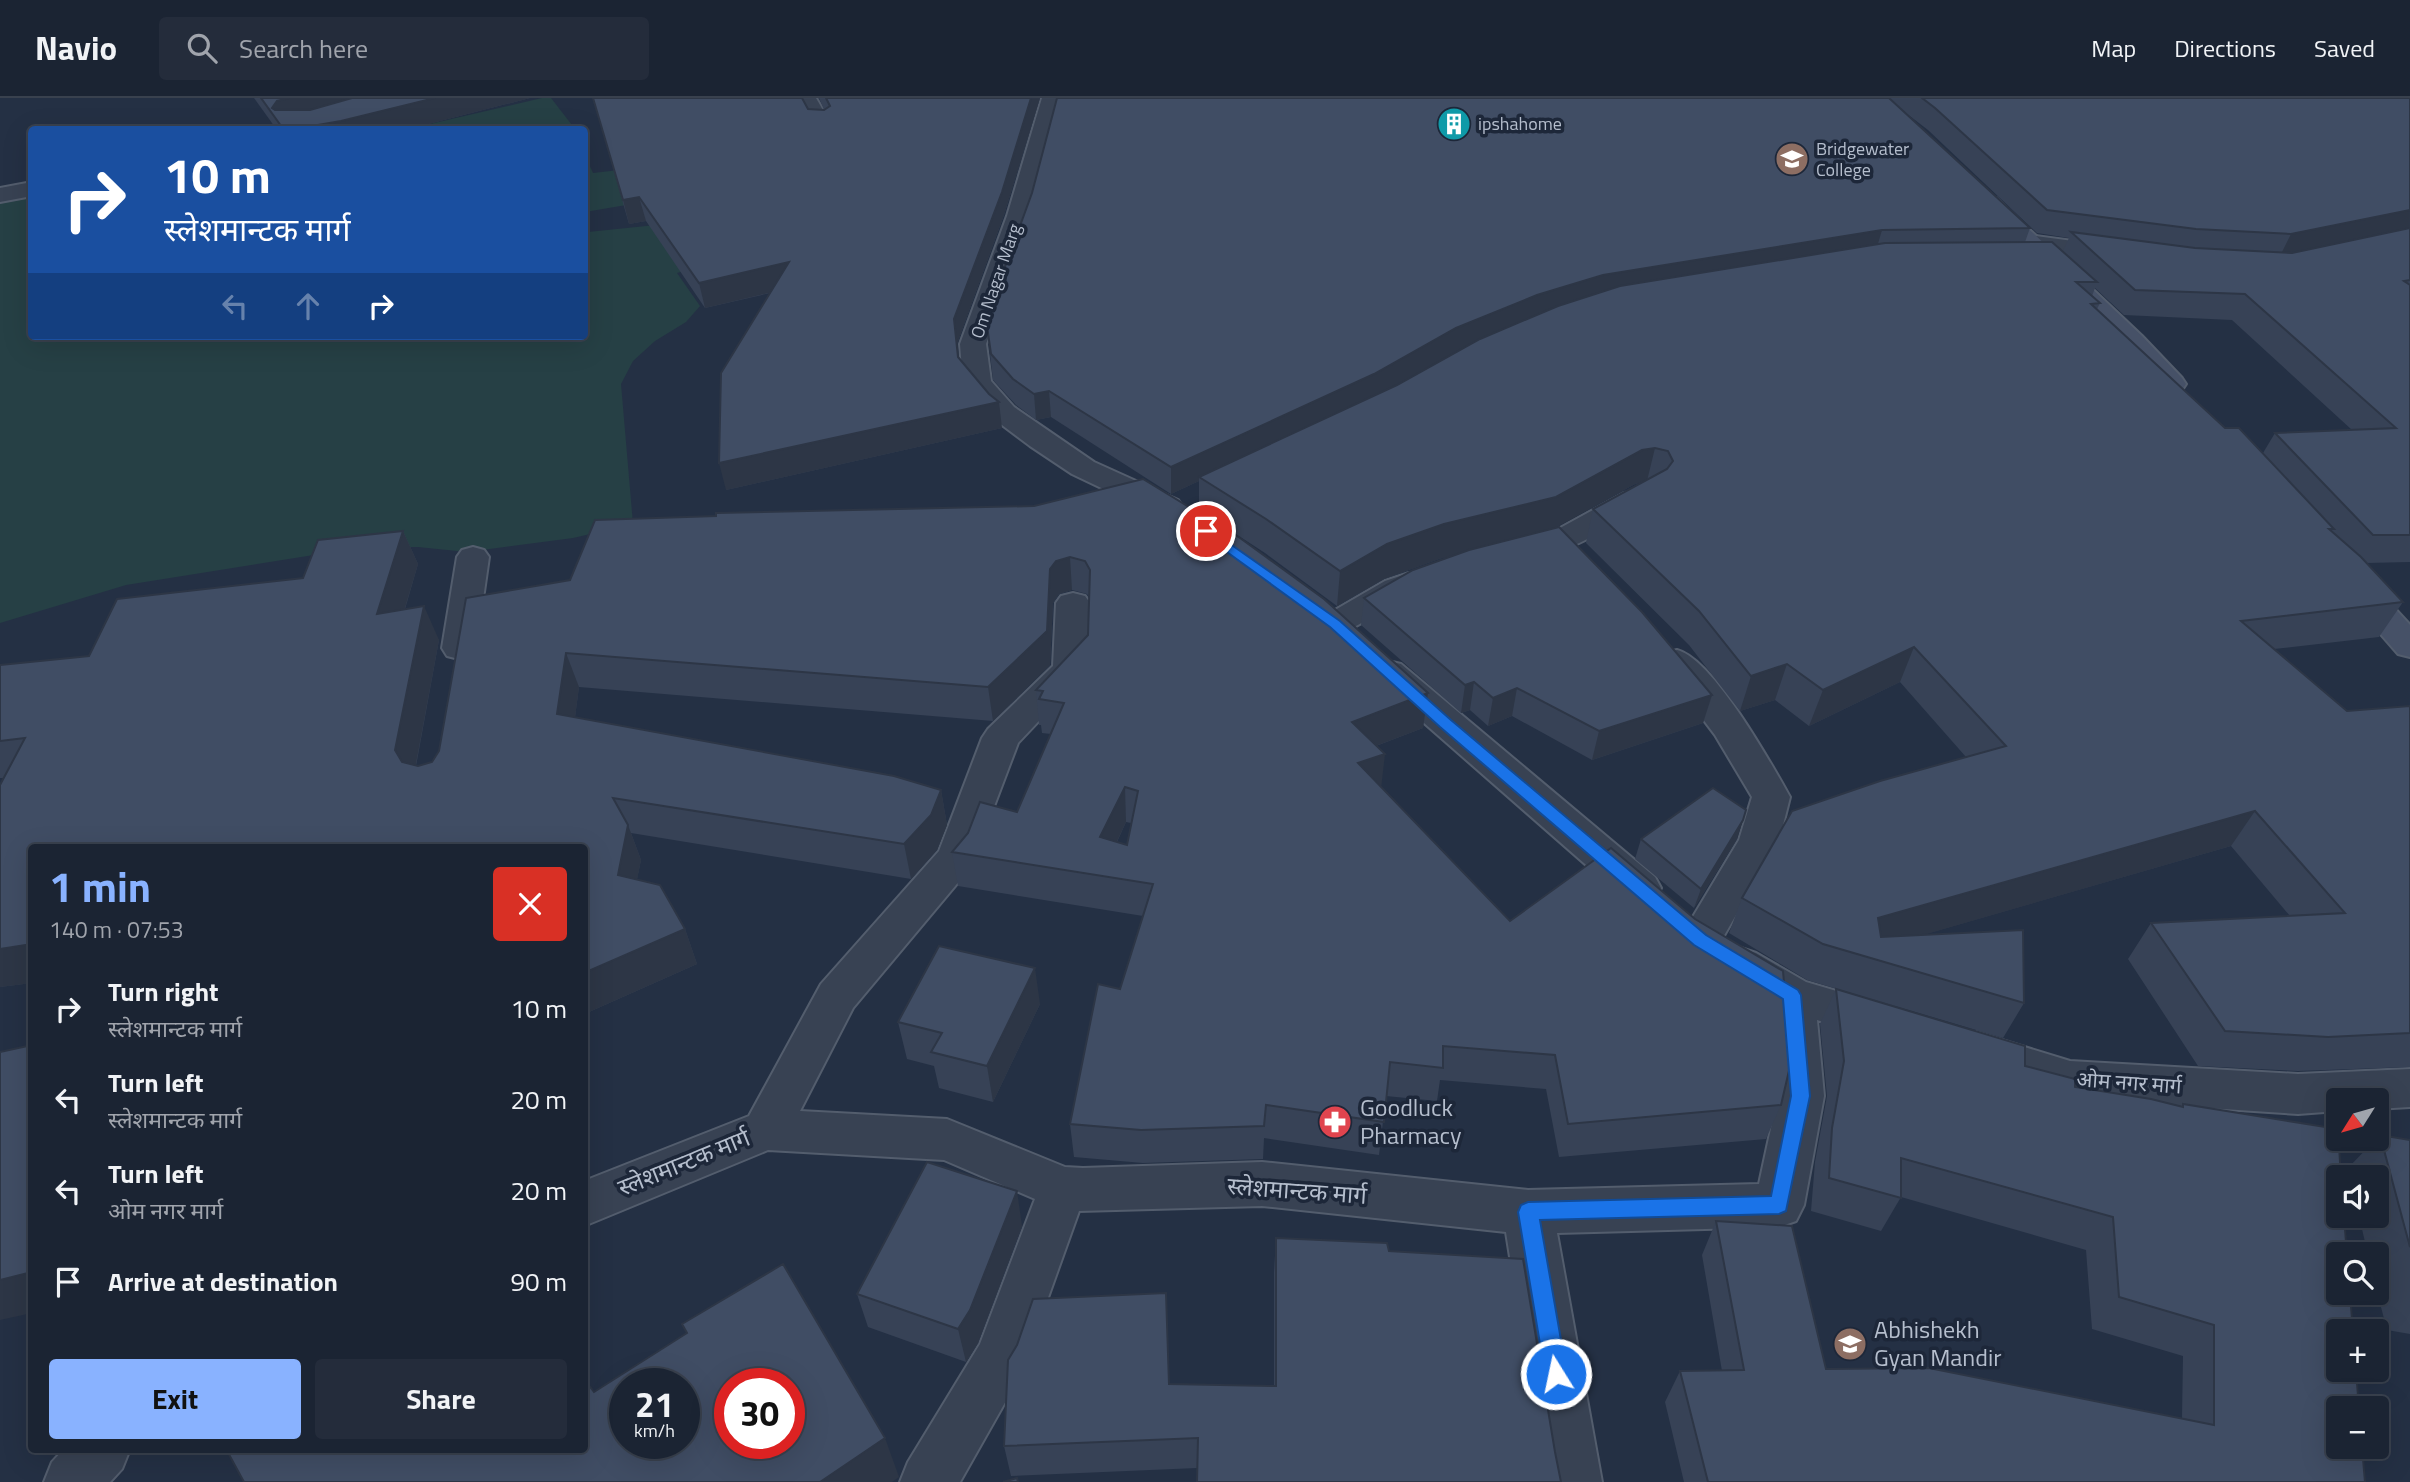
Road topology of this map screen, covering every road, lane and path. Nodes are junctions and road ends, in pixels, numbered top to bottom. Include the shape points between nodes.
1 (806, 98) edge
2 (1052, 98) edge
3 (821, 126) edge
4 (1968, 184) edge
5 (28, 190) edge
6 (0, 195) edge
7 (2021, 252) junction
8 (2145, 258) edge
9 (2189, 404) edge
10 (1647, 493) edge
11 (1190, 512) edge
12 (1562, 540) junction
13 (472, 557) dead end
14 (1487, 559) edge
15 (2339, 567) edge
16 (1591, 569) edge
17 (1441, 572) edge
18 (1304, 601) edge
19 (1073, 603) dead end
20 (1335, 624) junction
21 (1658, 640) edge
22 (2410, 646) edge
23 (452, 683) edge
24 (1700, 940) junction
25 (1792, 995) junction
26 (2410, 1088) edge
27 (766, 1129) junction
28 (1063, 1188) junction
29 (588, 1202) edge
30 (1528, 1212) junction
31 (98, 1453) edge
32 (72, 1482) edge
33 (928, 1482) edge
34 (1574, 1482) edge

1 - 3 street
2 - 11 street, Om Nagar Marg via 1019,216 973,344 977,382 1004,413 1083,468
4 - 7 main road
5 - 6 street
7 - 8 street
7 - 9 main road via 2048,262 2133,342
10 - 12 street
12 - 14 street
12 - 16 street
13 - 23 street
15 - 22 main road
17 - 20 street via 1397,587
18 - 20 street, ओम नगर मार्ग
19 - 27 street via 1070,669 1001,738 957,856 837,996
20 - 24 street, ओम नगर मार्ग
21 - 24 street via 1704,691 1771,797 1759,841
24 - 25 street, ओम नगर मार्ग
25 - 26 street, ओम नगर मार्ग via 2070,1080 2298,1094
25 - 30 street, स्लेशमान्टक मार्ग via 1801,1096 1779,1205
27 - 28 street, स्लेशमान्टक मार्ग via 947,1140
27 - 29 street, स्लेशमान्टक मार्ग
28 - 30 street, स्लेशमान्टक मार्ग via 1262,1184
28 - 33 street via 1000,1358
30 - 34 street
31 - 32 street

